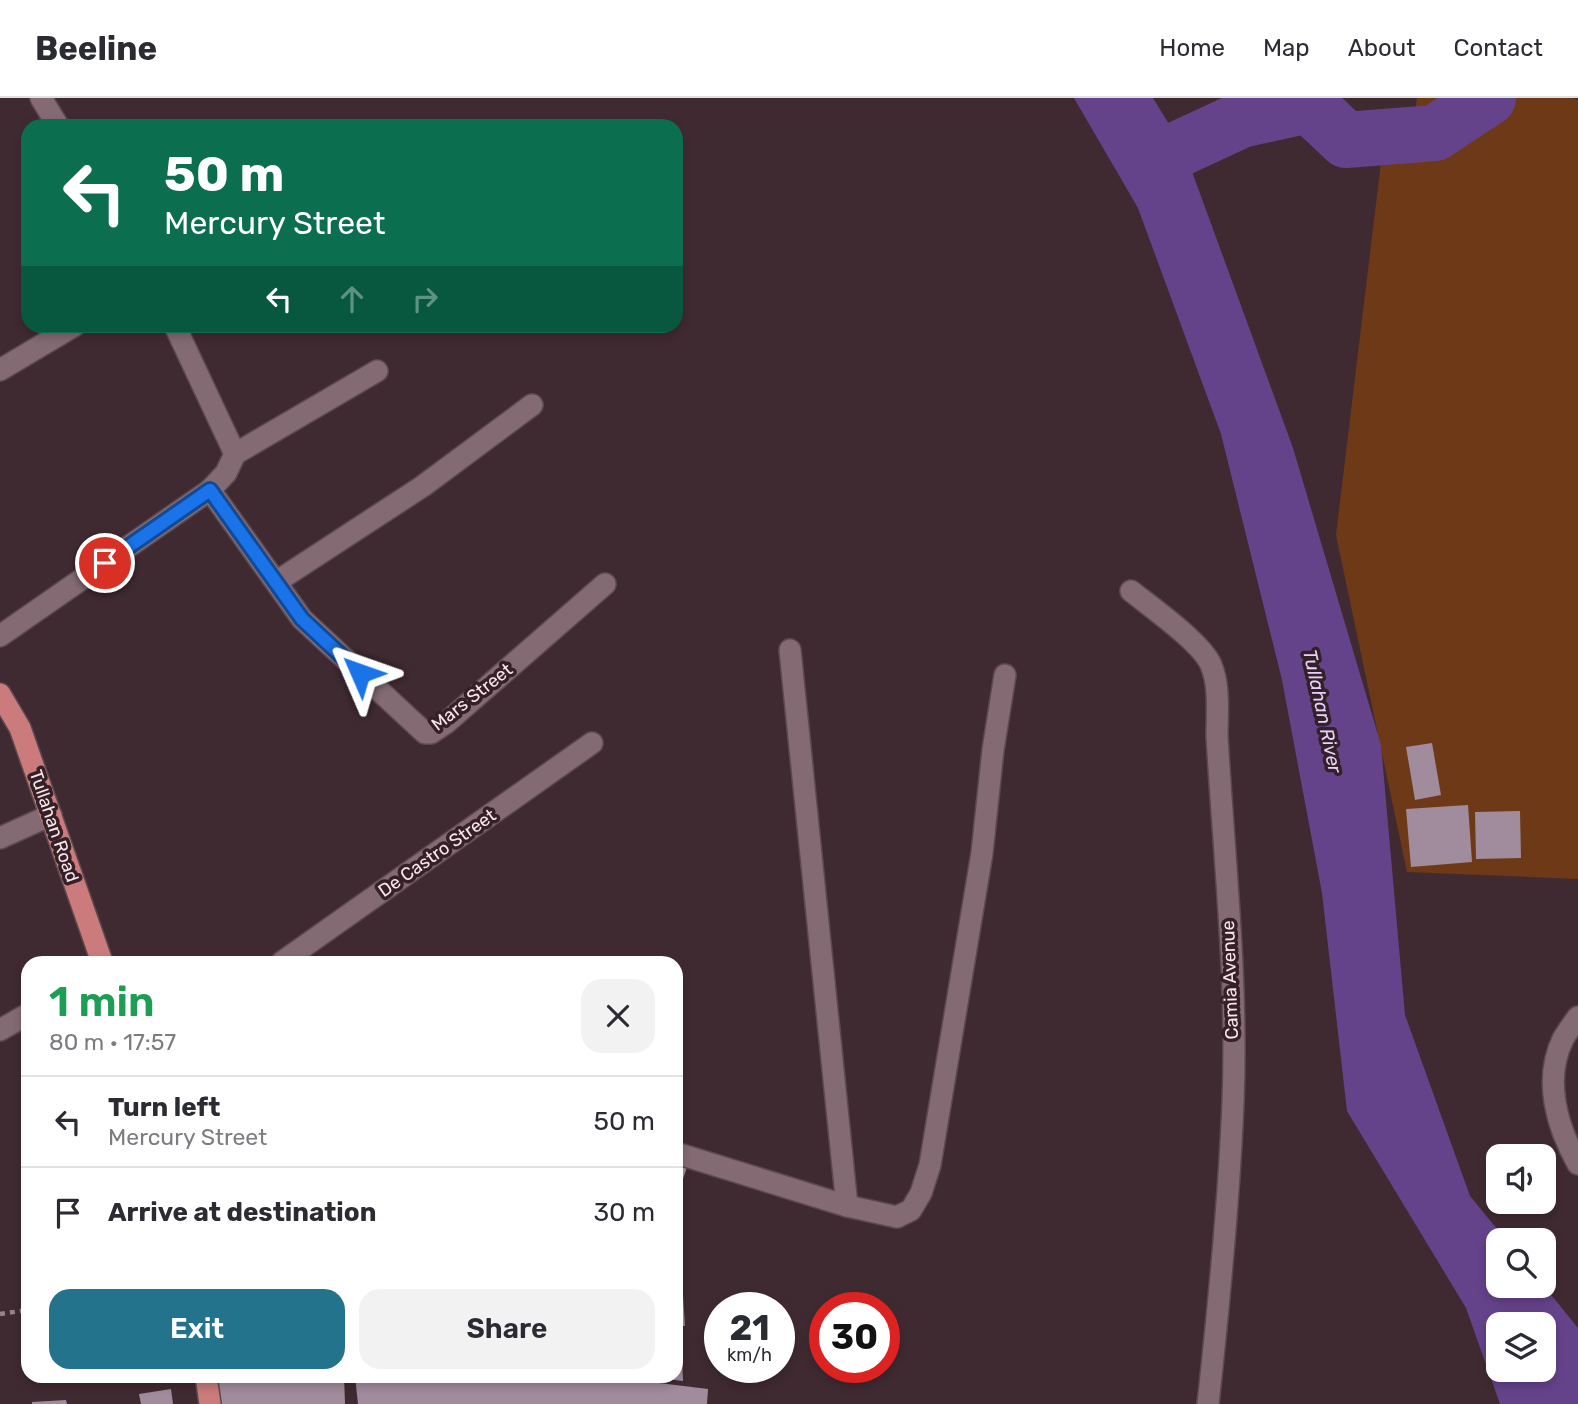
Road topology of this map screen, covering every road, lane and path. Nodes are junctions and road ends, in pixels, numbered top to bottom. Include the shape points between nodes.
1 (41, 98) edge
2 (54, 119) edge
3 (62, 333) edge
4 (178, 333) edge
5 (0, 370) edge
6 (377, 371) dead end
7 (532, 405) dead end
8 (235, 454) junction
9 (210, 490) junction
10 (276, 582) junction
11 (606, 584) dead end
12 (1131, 591) dead end
13 (0, 636) edge
14 (790, 650) dead end
15 (1005, 675) dead end
16 (0, 694) edge
17 (592, 743) dead end
18 (51, 815) junction
19 (0, 838) edge
20 (100, 956) edge
21 (290, 956) edge
22 (1578, 1017) edge
23 (21, 1018) edge
24 (0, 1031) edge
25 (1555, 1110) junction
26 (1578, 1122) edge
27 (683, 1155) edge
28 (1578, 1164) edge
29 (847, 1206) junction
30 (21, 1311) edge
31 (0, 1314) edge
32 (207, 1383) edge
33 (210, 1404) edge
34 (1208, 1404) edge

1 - 2 street
3 - 5 street
4 - 8 street
6 - 8 street
7 - 10 street via 423,486
8 - 9 street
9 - 10 street, Mars Street
9 - 13 street
10 - 11 street, Mars Street via 302,619 425,733 446,723
12 - 34 street, Camia Avenue via 1186,635 1211,664 1217,698 1233,989 1233,1102
14 - 29 street
15 - 29 street via 982,853 930,1165 911,1210 897,1217
16 - 18 main road, Tullahan Road via 20,727
17 - 21 street, De Castro Street
18 - 19 street
18 - 20 main road, Tullahan Road
22 - 25 street via 1563,1040 1556,1063
23 - 24 street
25 - 26 street
25 - 28 street
27 - 29 street
30 - 31 path
32 - 33 main road

